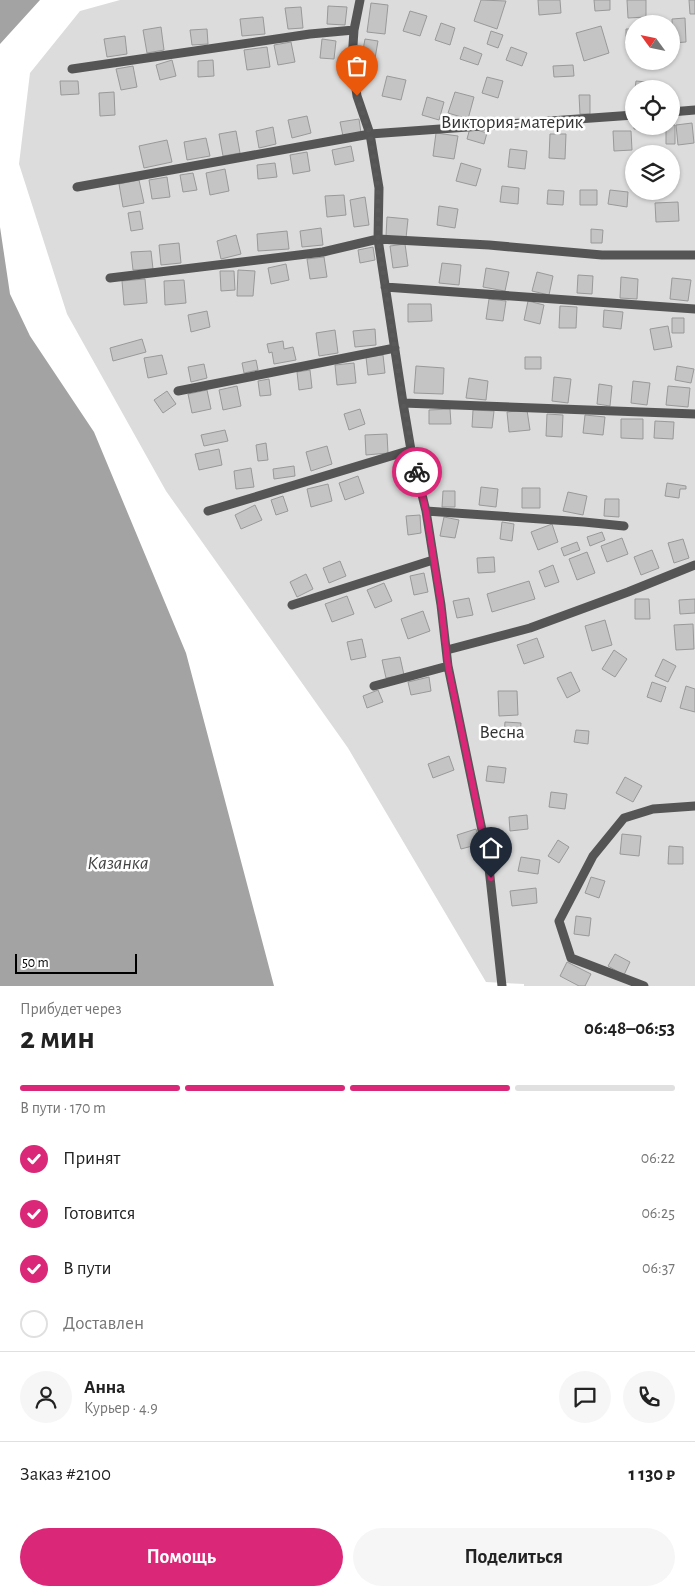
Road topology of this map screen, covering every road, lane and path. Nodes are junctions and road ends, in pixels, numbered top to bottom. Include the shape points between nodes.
1 (360, 0) edge
2 (354, 30) junction
3 (72, 69) dead end
4 (695, 110) edge
5 (680, 111) edge
6 (625, 116) edge
7 (370, 134) junction
8 (77, 187) dead end
9 (378, 239) junction
10 (695, 255) edge
11 (110, 278) dead end
12 (385, 288) junction
13 (695, 309) edge
14 (395, 348) junction
15 (178, 391) dead end
16 (403, 403) junction
17 (695, 414) edge
18 (411, 450) junction
19 (208, 511) dead end
20 (426, 511) junction
21 (624, 526) dead end
22 (433, 560) junction
23 (695, 565) edge
24 (292, 605) dead end
25 (447, 650) junction
26 (448, 666) junction
27 (374, 686) dead end
28 (695, 806) edge
29 (502, 986) edge
30 (644, 986) edge

1 - 2 lane
2 - 3 lane
2 - 7 lane via 354,78
4 - 5 lane
6 - 7 lane
7 - 8 lane
7 - 9 lane via 378,188
9 - 10 lane via 602,255
9 - 11 lane via 323,252
9 - 12 lane
12 - 13 lane
12 - 14 lane
14 - 15 lane
14 - 16 lane
16 - 17 lane
16 - 18 lane
18 - 19 lane
18 - 20 lane
20 - 21 lane
20 - 22 lane
22 - 24 lane
22 - 25 lane
23 - 25 lane via 530,628
25 - 26 lane
26 - 27 lane
26 - 29 lane via 488,859
28 - 30 lane via 653,809 624,818 594,856 560,921 571,958

